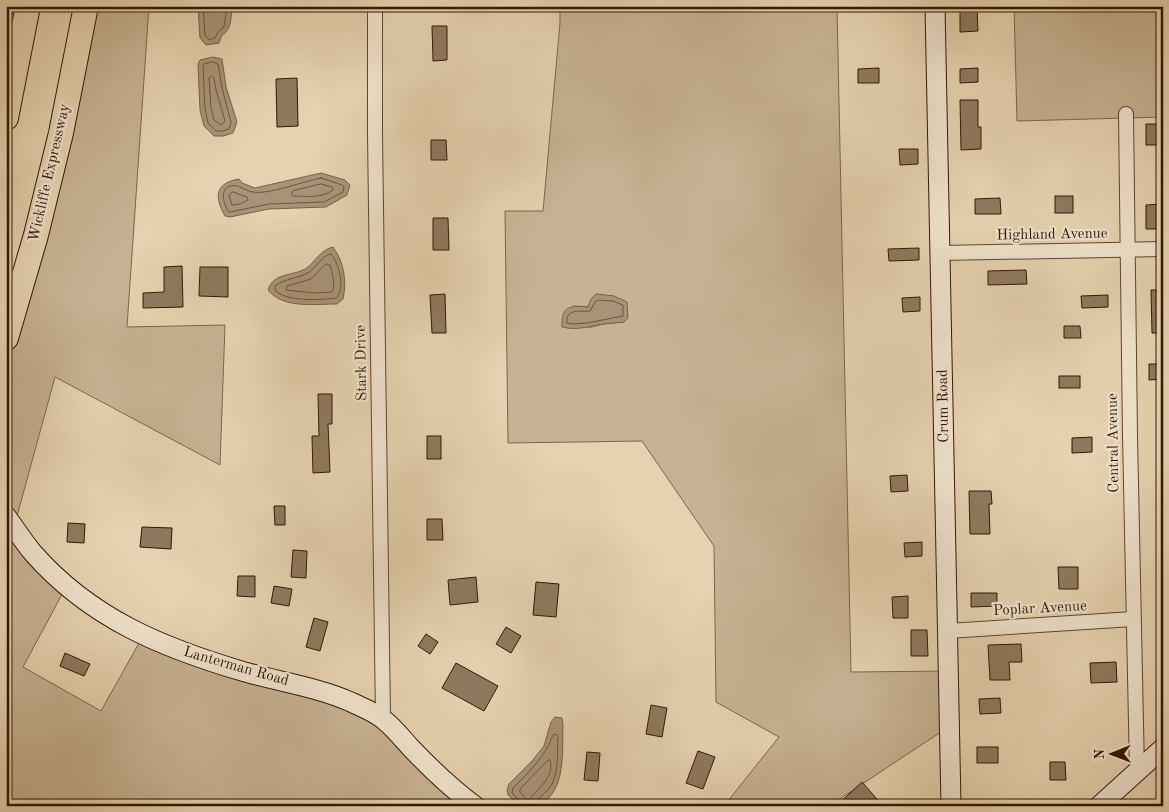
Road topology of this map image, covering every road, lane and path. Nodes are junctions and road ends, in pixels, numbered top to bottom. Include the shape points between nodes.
1 (28, 6) edge
2 (86, 6) edge
3 (376, 6) edge
4 (935, 6) edge
5 (1126, 114) dead end
6 (6, 118) edge
7 (1163, 248) edge
8 (1128, 249) junction
9 (941, 253) junction
10 (6, 338) edge
11 (6, 516) edge
12 (1133, 619) junction
13 (948, 631) junction
14 (384, 719) junction
15 (1163, 748) edge
16 (1137, 771) junction
17 (475, 806) edge
18 (951, 806) edge
19 (1099, 806) edge

1 - 6 highway
2 - 10 highway, Wickliffe Expressway via 61,133
3 - 14 street, Stark Drive
4 - 9 street, Crum Road
5 - 8 street, Central Avenue
7 - 8 street, Highland Avenue
8 - 9 street, Highland Avenue
8 - 12 street, Central Avenue
9 - 13 street, Crum Road
11 - 14 street, Lanterman Road via 32,552 61,581 124,626 195,657 331,694
12 - 13 street, Poplar Avenue
12 - 16 street, Central Avenue
13 - 18 street, Crum Road
14 - 17 street, Lanterman Road
15 - 16 street
16 - 19 street

